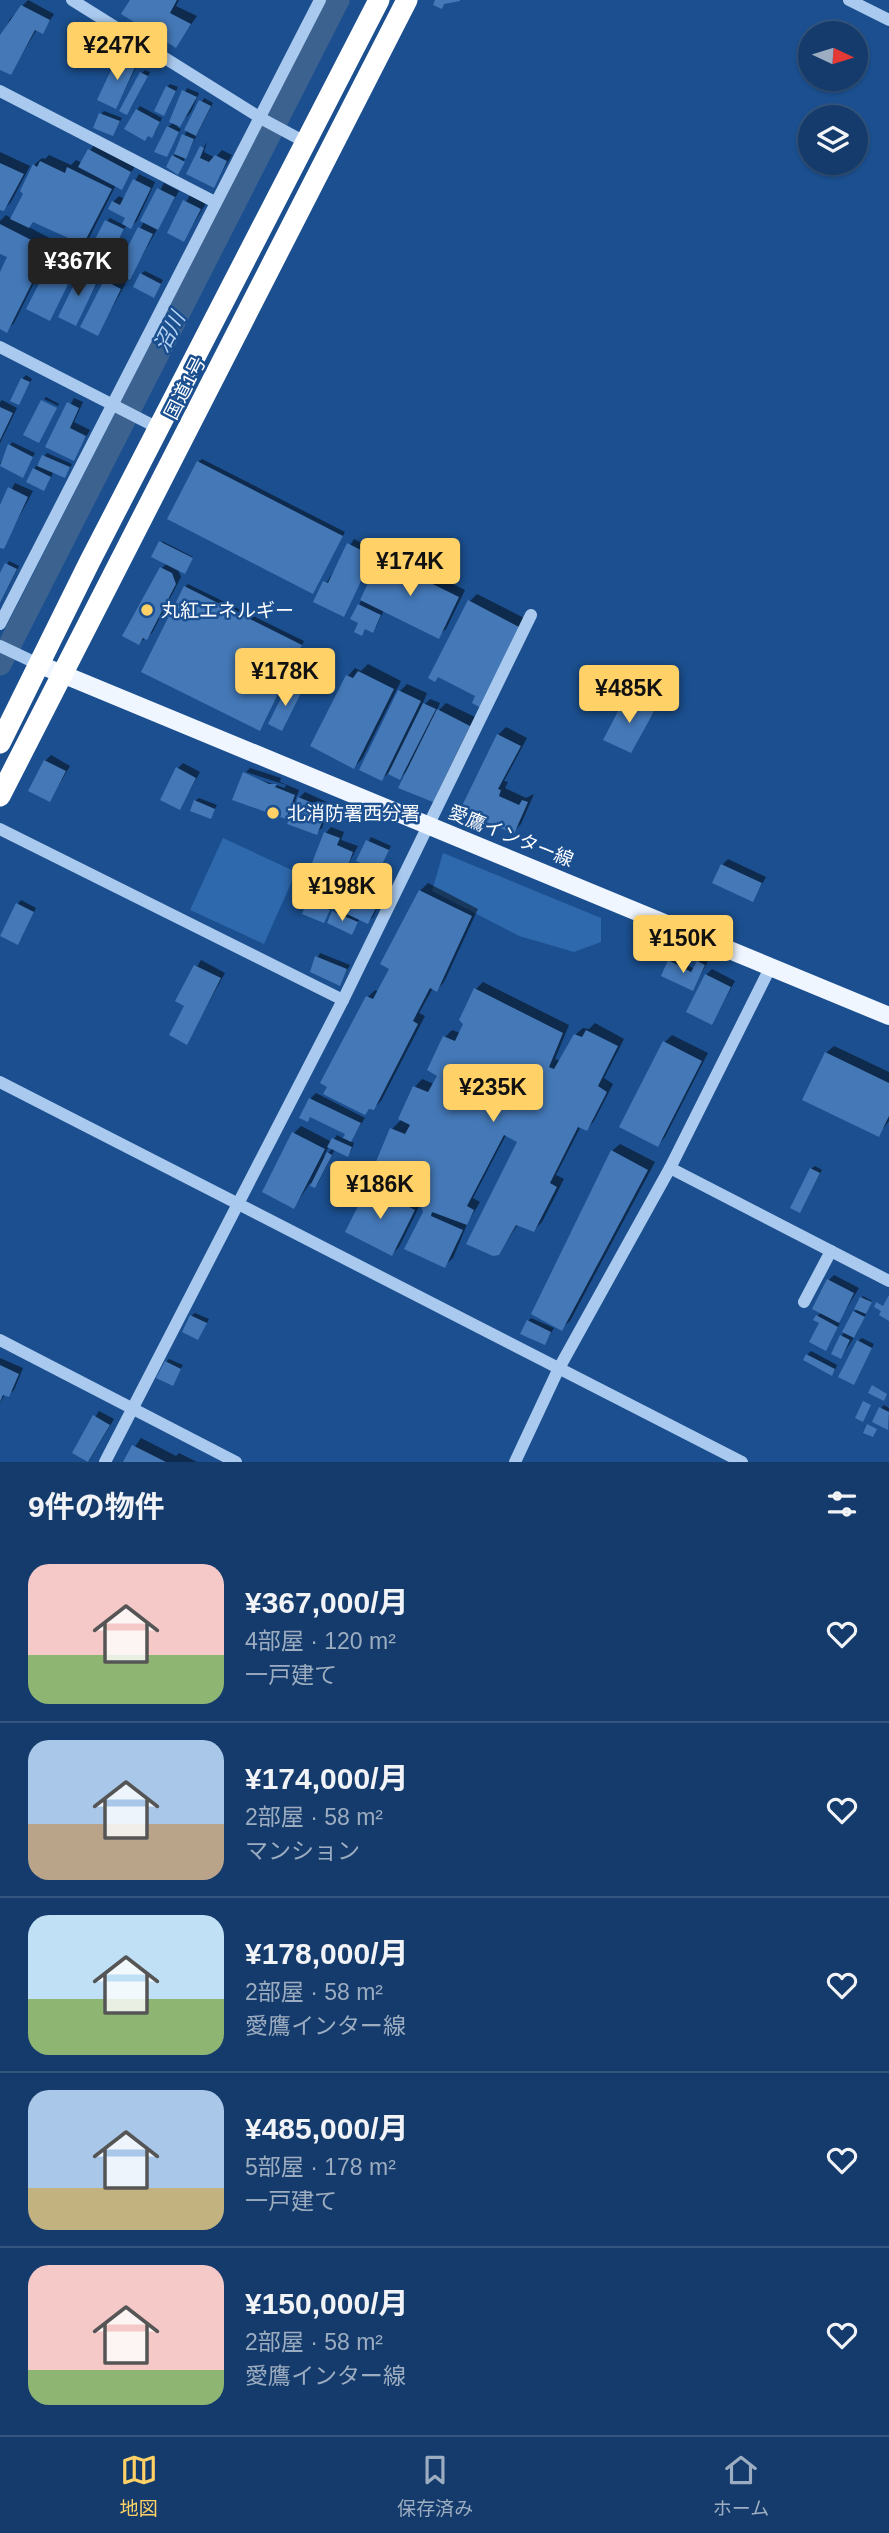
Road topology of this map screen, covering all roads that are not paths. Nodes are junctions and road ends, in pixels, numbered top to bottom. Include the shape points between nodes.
1 (72, 0) edge
2 (320, 0) edge
3 (379, 0) edge
4 (407, 0) edge
5 (849, 0) edge
6 (889, 20) edge
7 (0, 92) edge
8 (261, 118) junction
9 (298, 138) junction
10 (215, 202) junction
11 (0, 347) edge
12 (115, 406) junction
13 (160, 429) junction
14 (531, 615) dead end
15 (0, 624) edge
16 (0, 646) edge
17 (30, 661) junction
18 (63, 674) junction
19 (0, 743) edge
20 (0, 796) edge
21 (430, 825) junction
22 (0, 829) edge
23 (771, 966) junction
24 (343, 1000) junction
25 (889, 1016) edge
26 (0, 1082) edge
27 (670, 1168) junction
28 (237, 1203) junction
29 (831, 1251) junction
30 (889, 1281) edge
31 (804, 1302) dead end
32 (0, 1340) edge
33 (558, 1370) junction
34 (133, 1409) junction
35 (105, 1462) edge
36 (236, 1462) edge
37 (515, 1462) edge
38 (742, 1462) edge

1 - 8 street
2 - 8 street
3 - 9 highway, 国道1号
4 - 18 highway, 国道1号
5 - 6 street
7 - 10 street
8 - 9 street
8 - 10 street
9 - 13 highway, 国道1号
10 - 12 street
11 - 12 street
12 - 13 street
12 - 15 street
13 - 17 highway, 国道1号
14 - 21 street
16 - 17 street
17 - 18 main road, 愛鷹インター線
17 - 19 highway, 国道1号
18 - 20 highway, 国道1号
18 - 21 main road, 愛鷹インター線
21 - 23 main road, 愛鷹インター線
21 - 24 street
22 - 24 street
23 - 25 main road, 愛鷹インター線
23 - 27 street
24 - 28 street
26 - 28 street
27 - 29 street
27 - 33 street
28 - 33 street
28 - 34 street
29 - 30 street
29 - 31 street
32 - 34 street
33 - 37 street
33 - 38 street
34 - 35 street
34 - 36 street

